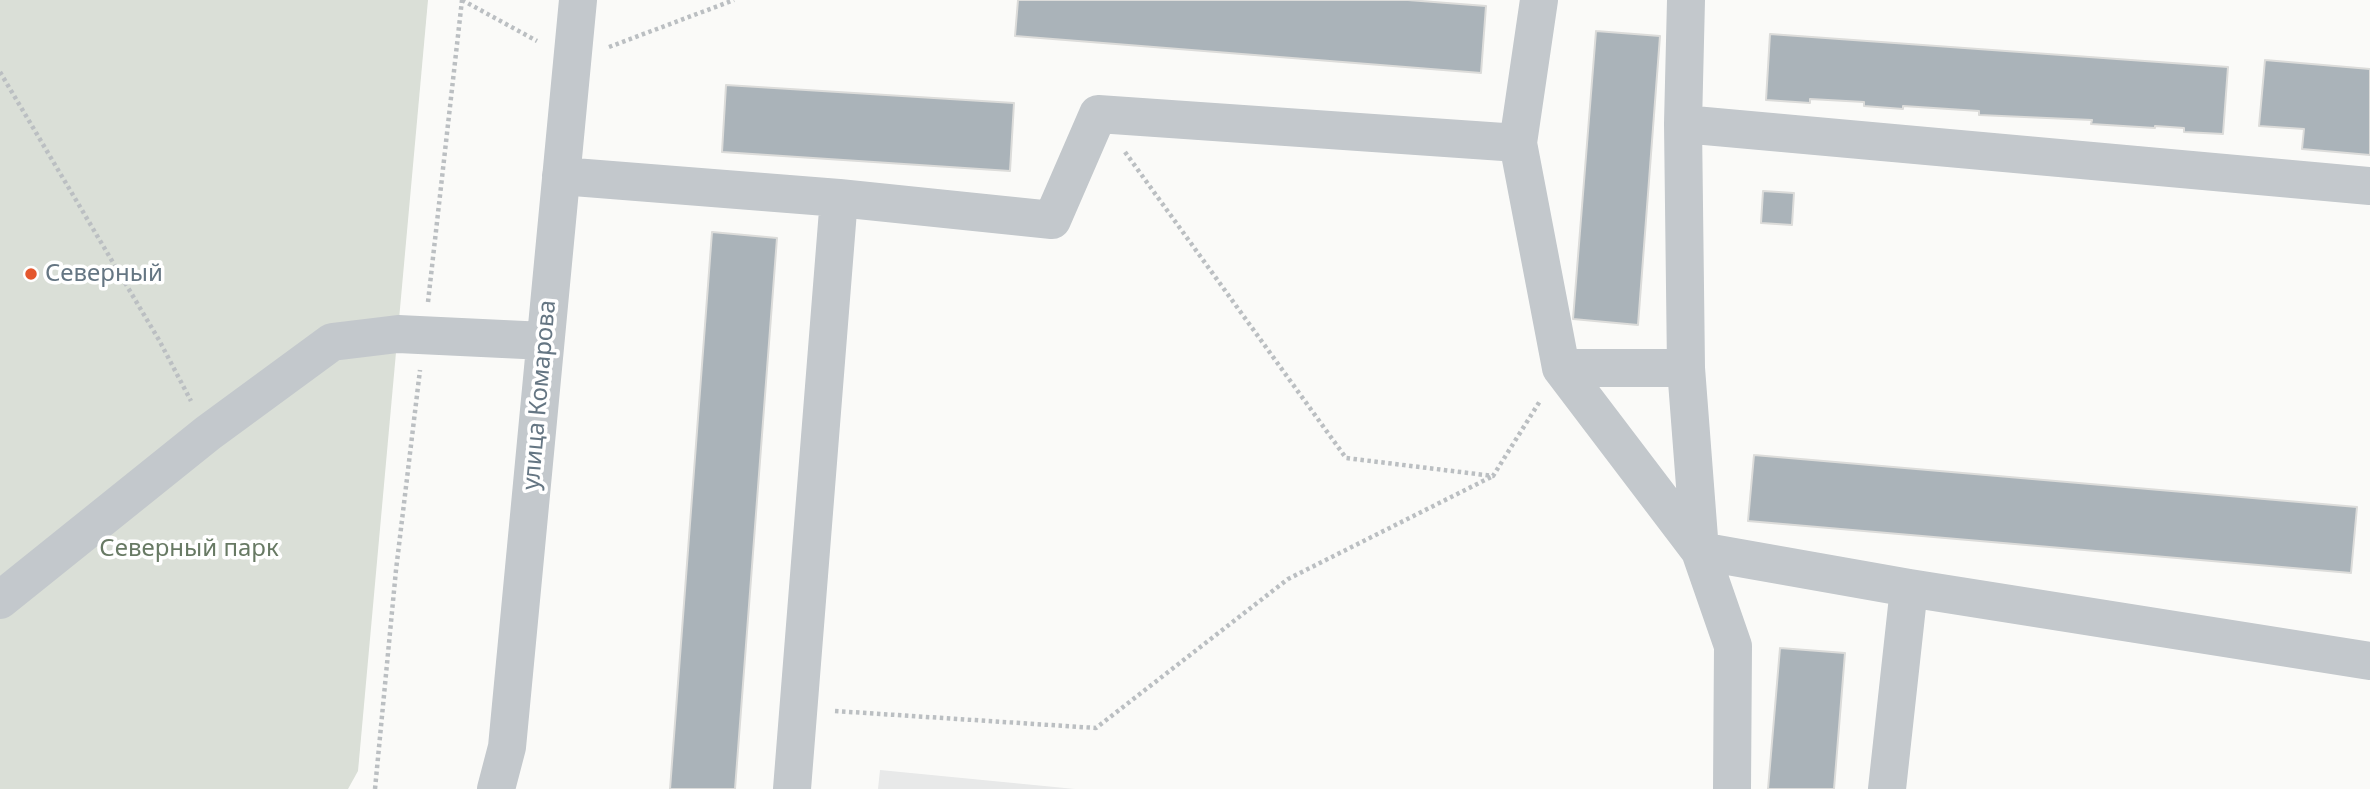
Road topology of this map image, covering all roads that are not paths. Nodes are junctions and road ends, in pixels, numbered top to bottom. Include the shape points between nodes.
1 (578, 0) edge
2 (1539, 0) edge
3 (1686, 0) edge
4 (1683, 124) junction
5 (1518, 143) junction
6 (561, 176) junction
7 (2370, 187) edge
8 (839, 198) junction
9 (545, 341) junction
10 (1561, 368) junction
11 (1686, 368) junction
12 (1700, 551) junction
13 (1909, 588) junction
14 (0, 600) edge
15 (2370, 662) edge
16 (496, 789) edge
17 (792, 789) edge
18 (1732, 789) edge
19 (1887, 789) edge

1 - 6 street, улица Комарова
2 - 5 street
3 - 4 street
4 - 7 street
4 - 11 street
5 - 8 street via 1098,114 1052,220
5 - 10 street
6 - 8 street
6 - 9 street, улица Комарова
8 - 17 street
9 - 14 street via 398,334 332,342 208,433
9 - 16 street, улица Комарова via 507,747
10 - 11 street
10 - 12 street
11 - 12 street
12 - 13 street
12 - 18 street via 1732,646
13 - 15 street
13 - 19 street

